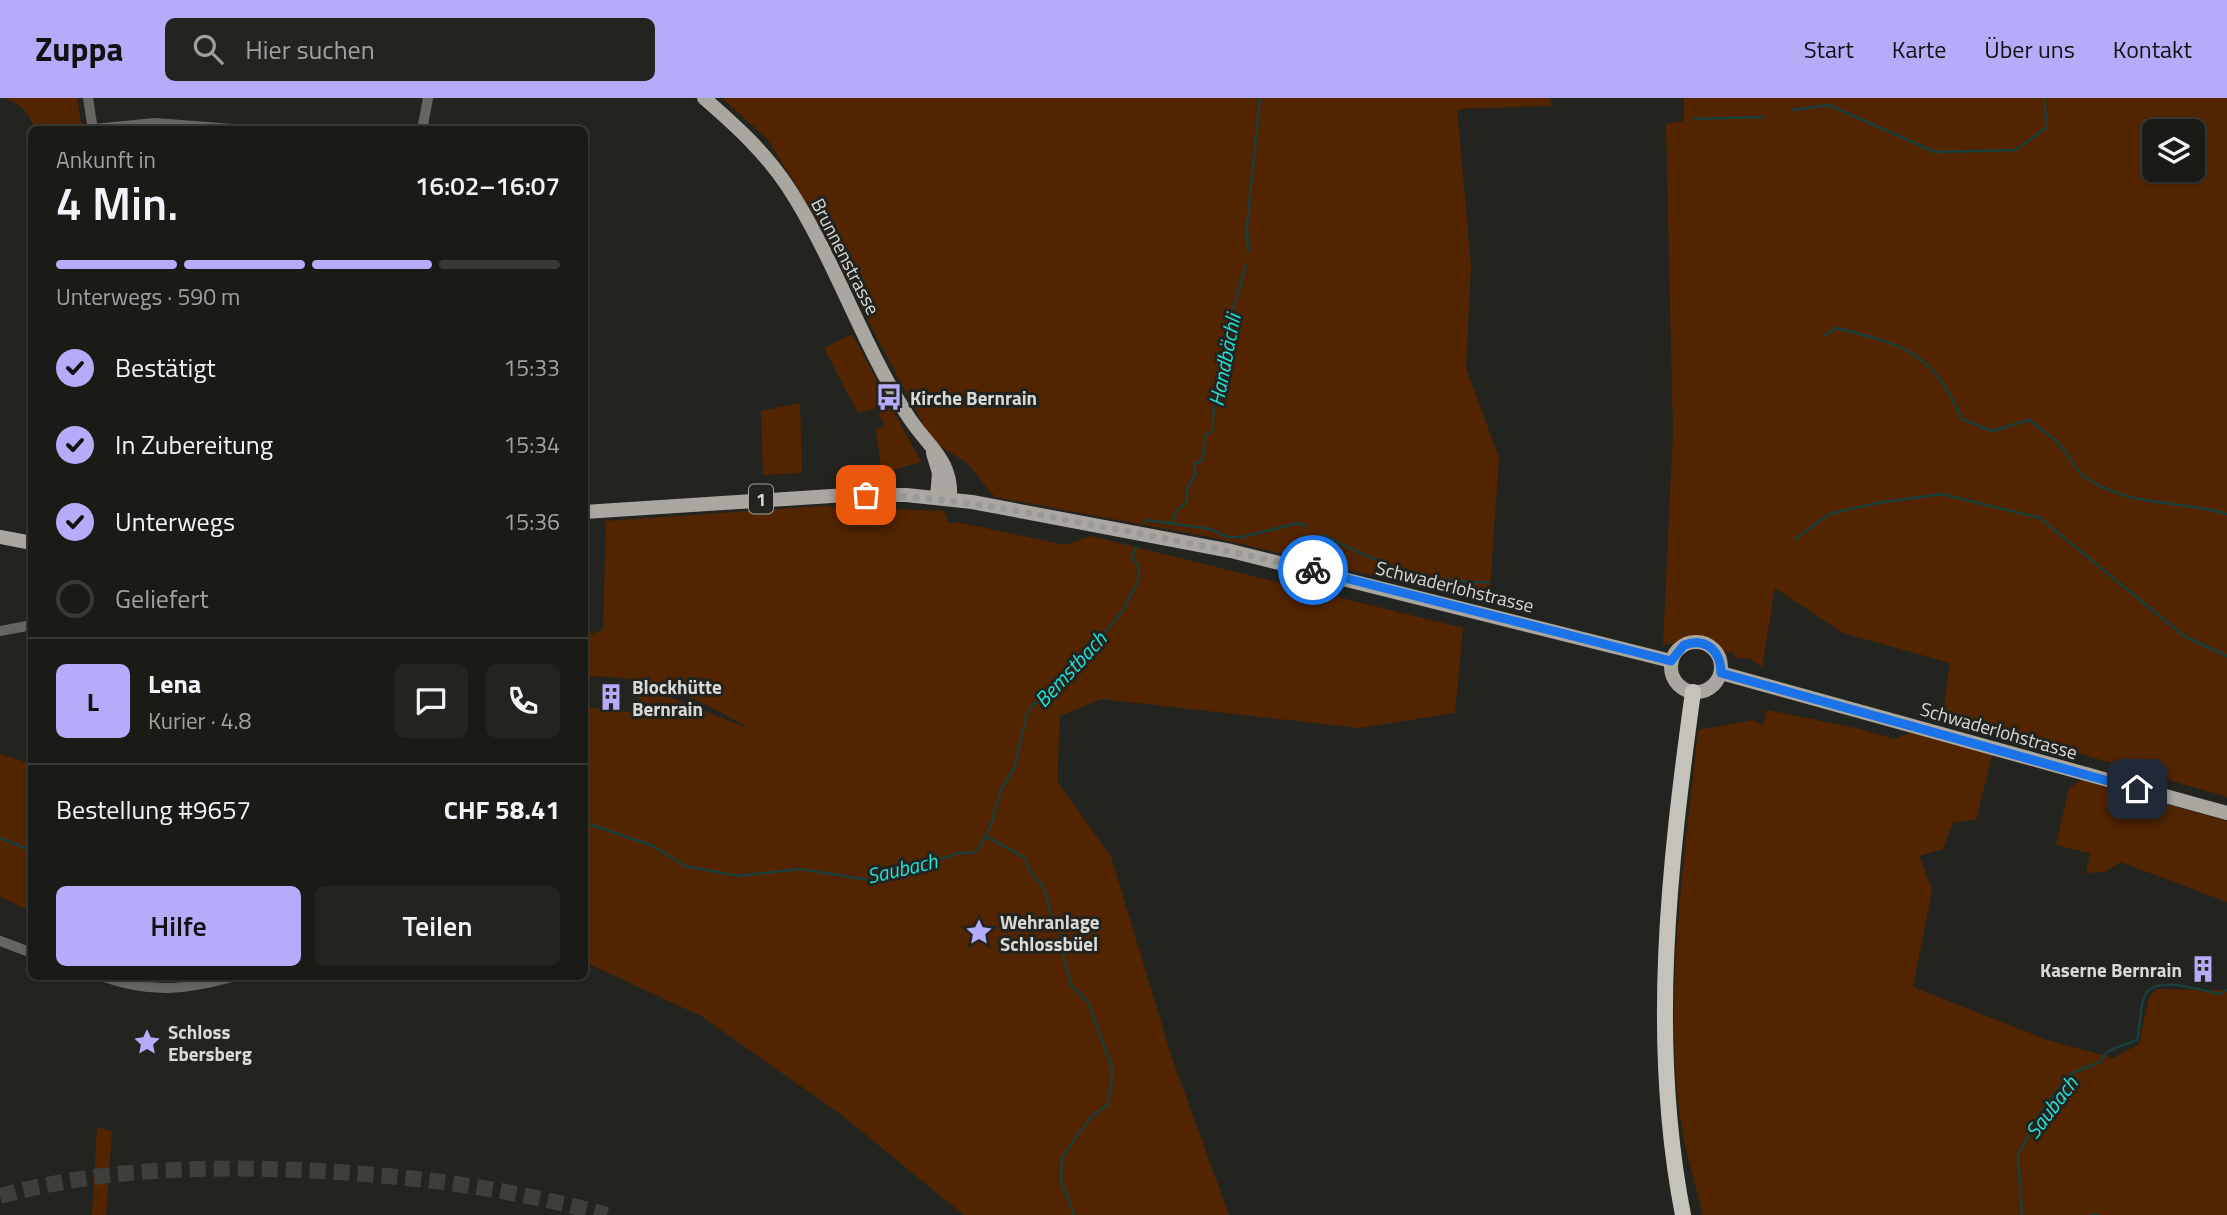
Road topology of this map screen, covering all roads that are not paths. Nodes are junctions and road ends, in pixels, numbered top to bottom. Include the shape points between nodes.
1 (88, 98) edge
2 (428, 98) edge
3 (705, 98) edge
4 (93, 126) edge
5 (124, 126) edge
6 (195, 126) edge
7 (423, 126) edge
8 (944, 498) junction
9 (588, 512) edge
10 (0, 537) edge
11 (28, 542) edge
12 (28, 626) edge
13 (0, 631) edge
14 (1671, 661) junction
15 (1721, 673) junction
16 (1693, 692) junction
17 (2227, 813) edge
18 (0, 941) edge
19 (28, 952) edge
20 (118, 980) edge
21 (221, 980) edge
22 (1673, 1147) junction
23 (1683, 1215) edge
24 (1691, 1215) edge

1 - 4 street
2 - 7 street
3 - 8 main road, Brunnenstrasse via 752,141 788,187 905,411 948,470
5 - 6 street
8 - 9 main road, 1 via 792,496
8 - 14 main road, Schwaderlohstrasse / 1 via 1231,551
10 - 11 main road
12 - 13 street
14 - 15 main road via 1684,645 1698,642 1719,656
14 - 16 main road via 1678,685
15 - 16 main road via 1707,690
15 - 17 main road, Schwaderlohstrasse
16 - 22 highway via 1663,980 1663,1047
18 - 19 street
20 - 21 street via 161,990
22 - 23 highway
22 - 24 highway

